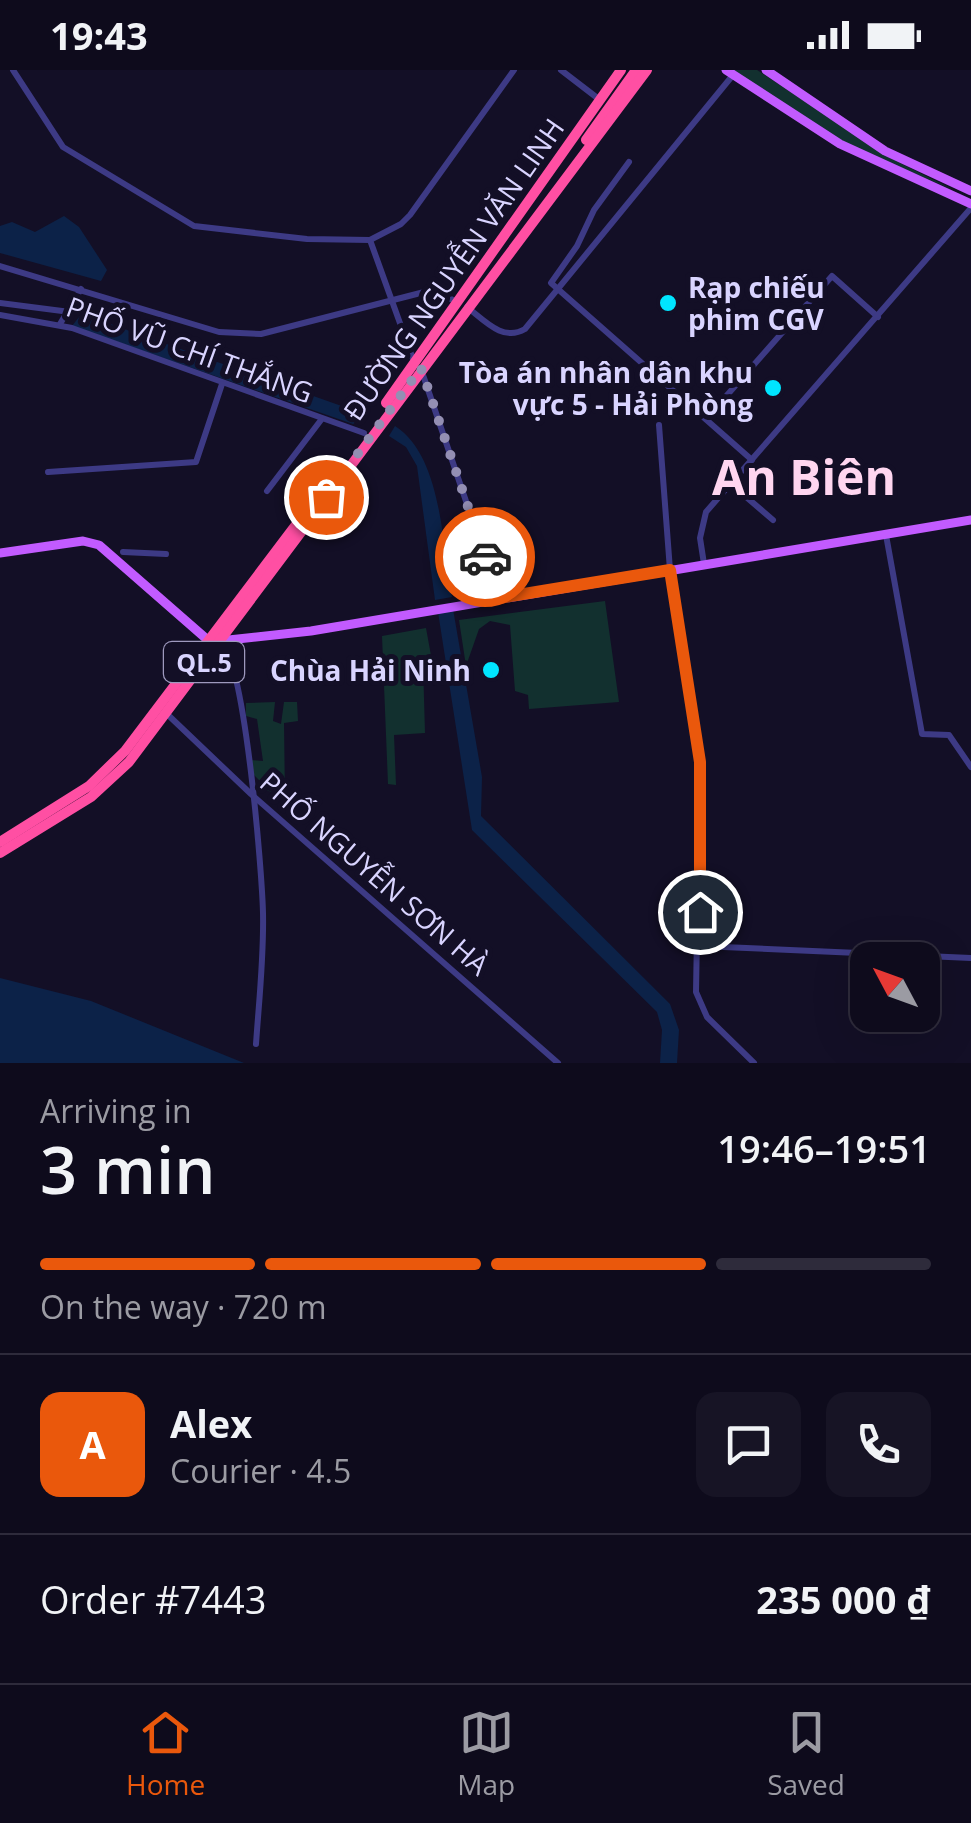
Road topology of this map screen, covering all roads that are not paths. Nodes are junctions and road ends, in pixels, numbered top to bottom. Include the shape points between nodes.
1 (13, 70) edge
2 (514, 70) edge
3 (561, 70) edge
4 (620, 70) edge
5 (766, 70) edge
6 (641, 72) edge
7 (730, 72) edge
8 (600, 100) junction
9 (629, 162) dead end
10 (971, 191) edge
11 (540, 199) junction
12 (971, 206) edge
13 (370, 240) junction
14 (0, 266) edge
15 (82, 289) junction
16 (558, 292) junction
17 (394, 298) junction
18 (0, 303) edge
19 (462, 305) junction
20 (70, 312) junction
21 (0, 315) edge
22 (878, 317) junction
23 (60, 324) junction
24 (418, 366) junction
25 (222, 384) junction
26 (706, 419) junction
27 (321, 420) junction
28 (658, 425) dead end
29 (368, 433) junction
30 (752, 460) junction
31 (48, 472) dead end
32 (732, 484) junction
33 (267, 490) dead end
34 (773, 520) dead end
35 (971, 520) edge
36 (886, 535) junction
37 (124, 552) dead end
38 (0, 553) edge
39 (166, 554) dead end
40 (704, 564) junction
41 (670, 570) junction
42 (499, 598) junction
43 (215, 641) junction
44 (166, 713) junction
45 (971, 767) edge
46 (251, 794) junction
47 (0, 842) edge
48 (0, 854) edge
49 (700, 946) junction
50 (971, 958) edge
51 (256, 1044) dead end
52 (558, 1063) edge
53 (754, 1063) edge

1 - 13 street via 63,147 194,226
2 - 13 street via 410,215
3 - 8 street
4 - 8 highway, ĐƯỜNG NGUYỄN VĂN LINH / QL.5
5 - 10 main road via 886,151
6 - 11 highway, QL.5
7 - 12 main road via 840,144
7 - 16 street
8 - 11 highway, ĐƯỜNG NGUYỄN VĂN LINH / QL.5
9 - 16 street via 551,280
11 - 19 highway, ĐƯỜNG NGUYỄN VĂN LINH / QL.5
12 - 22 street
13 - 17 street
14 - 15 street
15 - 17 street via 218,332 244,334
15 - 20 street
16 - 19 street via 512,335
16 - 26 street
17 - 19 street via 436,290
17 - 24 street
18 - 20 street
19 - 24 highway, ĐƯỜNG NGUYỄN VĂN LINH / QL.5
20 - 23 street
21 - 23 street, PHỐ VŨ CHÍ THẮNG
22 - 26 street via 832,276
22 - 30 street
23 - 25 street, PHỐ VŨ CHÍ THẮNG
24 - 29 highway, ĐƯỜNG NGUYỄN VĂN LINH / QL.5
24 - 42 street
25 - 27 street, PHỐ VŨ CHÍ THẮNG
25 - 31 street via 196,462
26 - 30 street
27 - 29 street, PHỐ VŨ CHÍ THẮNG
27 - 33 street
28 - 41 street
29 - 43 highway, ĐƯỜNG NGUYỄN VĂN LINH / QL.5
30 - 32 street
32 - 34 street
32 - 40 street via 706,512
35 - 36 main road
36 - 40 main road
36 - 45 street via 922,734 949,735
37 - 39 street
38 - 43 main road via 83,541 99,545
40 - 41 main road
41 - 42 main road
41 - 49 street via 700,762
42 - 43 main road
43 - 44 highway, ĐƯỜNG NGUYỄN VĂN LINH / QL.5
43 - 46 street via 231,652 240,690
43 - 47 highway, ĐƯỜNG NGUYỄN VĂN LINH / QL.5 via 101,775
44 - 46 street, PHỐ NGUYỄN SƠN HÀ
44 - 48 highway, ĐƯỜNG NGUYỄN VĂN LINH / QL.5 via 129,762 91,796
46 - 51 street via 263,914
46 - 52 street, PHỐ NGUYỄN SƠN HÀ
49 - 50 street
49 - 53 street via 698,1004

